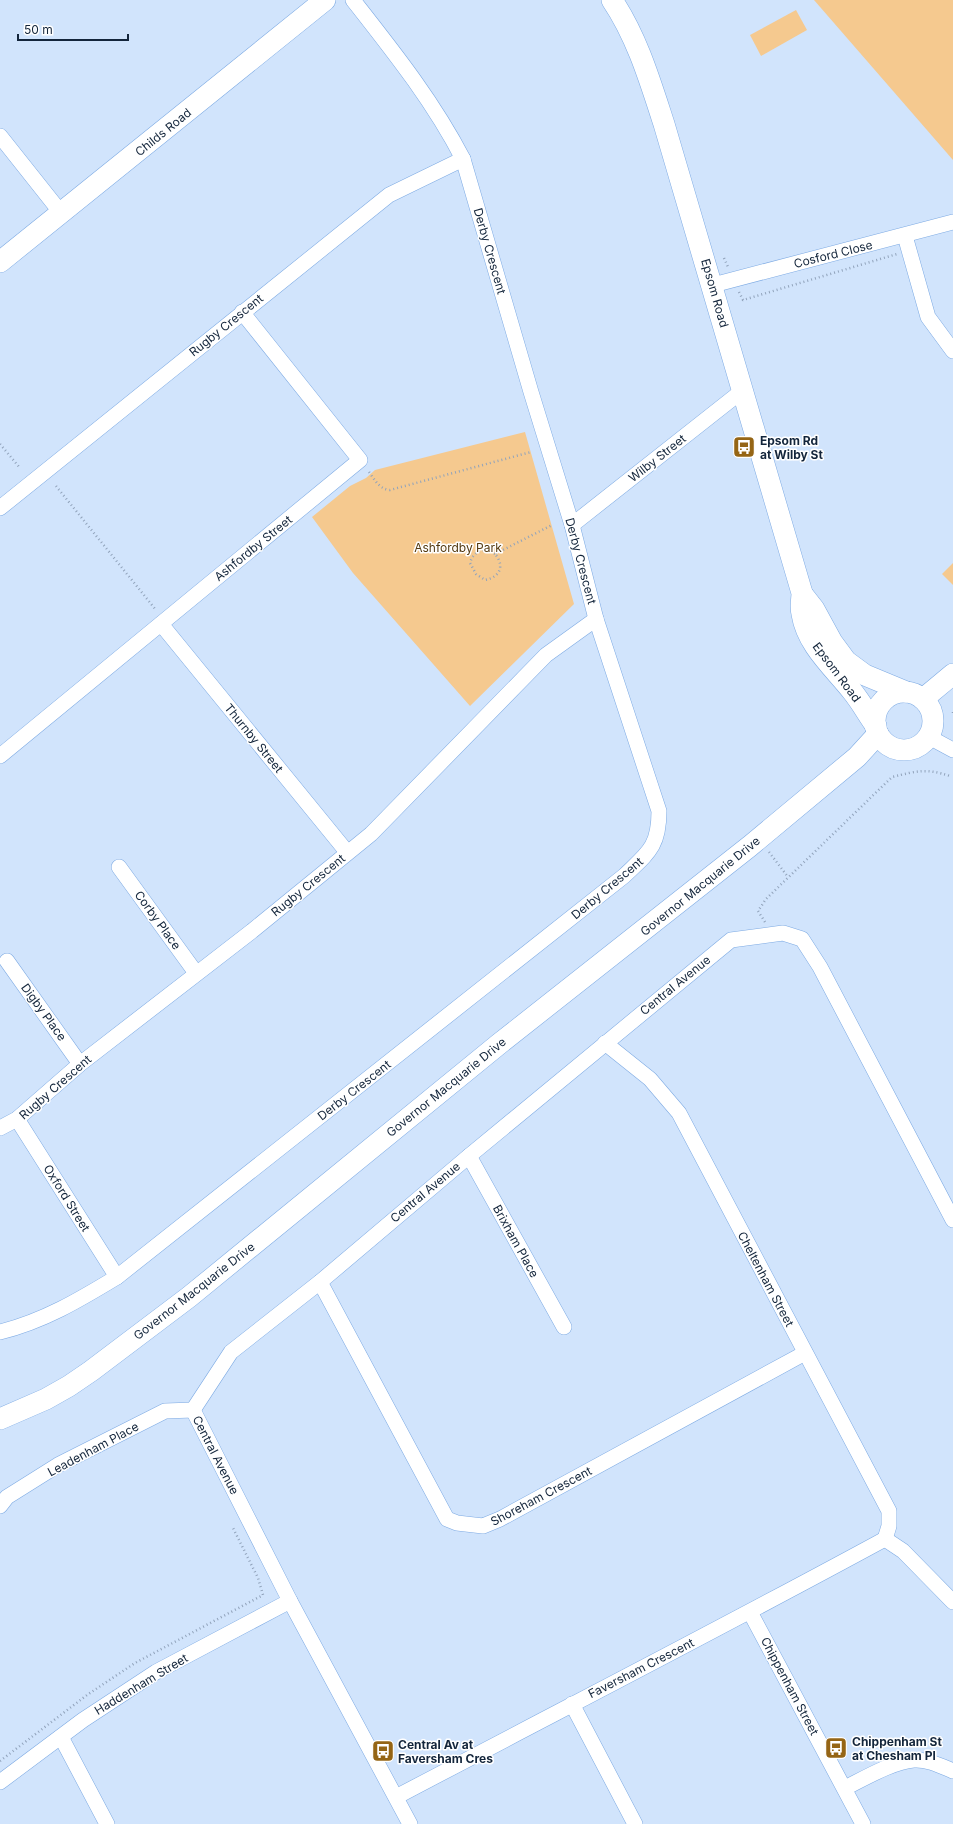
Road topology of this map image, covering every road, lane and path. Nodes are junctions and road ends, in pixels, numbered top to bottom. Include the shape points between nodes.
1 (325, 0) edge
2 (353, 0) edge
3 (612, 0) edge
4 (0, 136) edge
5 (463, 159) junction
6 (62, 214) junction
7 (953, 222) edge
8 (905, 236) junction
9 (892, 256) dead end
10 (0, 262) edge
11 (713, 285) junction
12 (743, 300) dead end
13 (242, 312) junction
14 (953, 351) edge
15 (742, 390) junction
16 (0, 444) edge
17 (531, 452) dead end
18 (360, 460) junction
19 (20, 468) dead end
20 (56, 486) dead end
21 (0, 508) edge
22 (552, 525) dead end
23 (572, 526) junction
24 (495, 554) junction
25 (802, 593) junction
26 (596, 619) junction
27 (161, 624) junction
28 (953, 674) edge
29 (914, 696) junction
30 (953, 712) edge
31 (953, 716) edge
32 (877, 730) junction
33 (929, 737) junction
34 (953, 750) edge
35 (0, 756) edge
36 (950, 776) dead end
37 (769, 851) dead end
38 (347, 852) junction
39 (120, 867) dead end
40 (788, 877) junction
41 (767, 925) dead end
42 (7, 961) dead end
43 (196, 973) junction
44 (605, 1043) junction
45 (80, 1064) junction
46 (17, 1119) junction
47 (0, 1128) edge
48 (469, 1156) junction
49 (953, 1220) edge
50 (117, 1277) junction
51 (320, 1282) junction
52 (564, 1327) dead end
53 (0, 1332) edge
54 (805, 1353) junction
55 (193, 1410) junction
56 (0, 1419) edge
57 (0, 1506) edge
58 (232, 1526) dead end
59 (885, 1538) junction
60 (290, 1601) junction
61 (953, 1602) edge
62 (750, 1612) junction
63 (572, 1704) junction
64 (61, 1737) junction
65 (0, 1761) edge
66 (953, 1771) edge
67 (0, 1782) edge
68 (845, 1788) junction
69 (396, 1797) junction
70 (107, 1824) edge
71 (410, 1824) edge
72 (635, 1824) edge
73 (863, 1824) edge

1 - 6 street, Childs Road
2 - 5 street, Derby Crescent via 420,87 446,126
3 - 11 street, Epsom Road via 633,37 650,79
4 - 6 street
5 - 13 street, Rugby Crescent via 389,195
5 - 23 street, Derby Crescent via 530,392
6 - 10 street, Childs Road
7 - 8 street, Cosford Close
8 - 11 street, Cosford Close
8 - 14 street via 928,316
9 - 12 path
11 - 15 street, Epsom Road
13 - 18 street
13 - 21 street, Rugby Crescent
15 - 23 street, Wilby Street
15 - 25 street, Epsom Road
16 - 19 path
17 - 18 path via 390,490 379,485
18 - 27 street, Ashfordby Street
20 - 27 path via 156,610
22 - 24 path
23 - 26 street, Derby Crescent
24 - 24 path via 501,566 498,574 485,580 476,574 470,563 471,558 475,553 484,550
25 - 29 street, Epsom Road via 846,661 865,675
25 - 32 street, Epsom Road via 802,614 808,631 819,651 852,691
26 - 38 street, Rugby Crescent via 546,655 370,834
26 - 50 street, Derby Crescent via 659,811 655,843 647,854 624,876
27 - 35 street, Ashfordby Street
27 - 38 street, Thurnby Street
28 - 29 street
29 - 32 street via 898,693 889,697 878,710
29 - 33 street via 930,708 933,721
30 - 31 path
32 - 33 street via 890,747 907,750 923,743
32 - 56 street, Governor Macquarie Drive via 857,757 750,846 499,1044 189,1297 75,1382 46,1399
33 - 34 street
36 - 40 path via 932,770 892,777
37 - 40 path
38 - 43 street, Rugby Crescent via 252,931
39 - 43 street, Corby Place
40 - 41 path via 766,898 758,911
42 - 45 street, Digby Place
43 - 45 street, Rugby Crescent
44 - 48 street, Central Avenue
44 - 49 street, Central Avenue via 730,940 783,933 802,939 820,967
44 - 54 street, Cheltenham Street via 650,1079 679,1113
45 - 46 street, Rugby Crescent
46 - 47 street, Rugby Crescent
46 - 50 street, Oxford Street
48 - 51 street, Central Avenue
48 - 52 street, Brixham Place
50 - 53 street, Derby Crescent via 65,1308
51 - 54 street, Shoreham Crescent via 447,1519 457,1523 483,1526 500,1519
51 - 55 street, Central Avenue via 231,1352
54 - 59 street, Cheltenham Street via 889,1511 889,1526
55 - 57 street, Leadenham Place via 166,1411 58,1465 7,1497
55 - 60 street, Central Avenue
58 - 65 path via 264,1595 135,1664 87,1695
59 - 61 street via 903,1551
59 - 62 street, Faversham Crescent
60 - 64 street, Haddenham Street via 156,1672
60 - 69 street, Central Avenue
62 - 63 street, Faversham Crescent
62 - 68 street, Chippenham Street
63 - 69 street, Faversham Crescent
63 - 72 street
64 - 67 street, Haddenham Street
64 - 70 street
66 - 68 street via 915,1759 902,1762
68 - 73 street, Chippenham Street
69 - 71 street, Central Avenue

